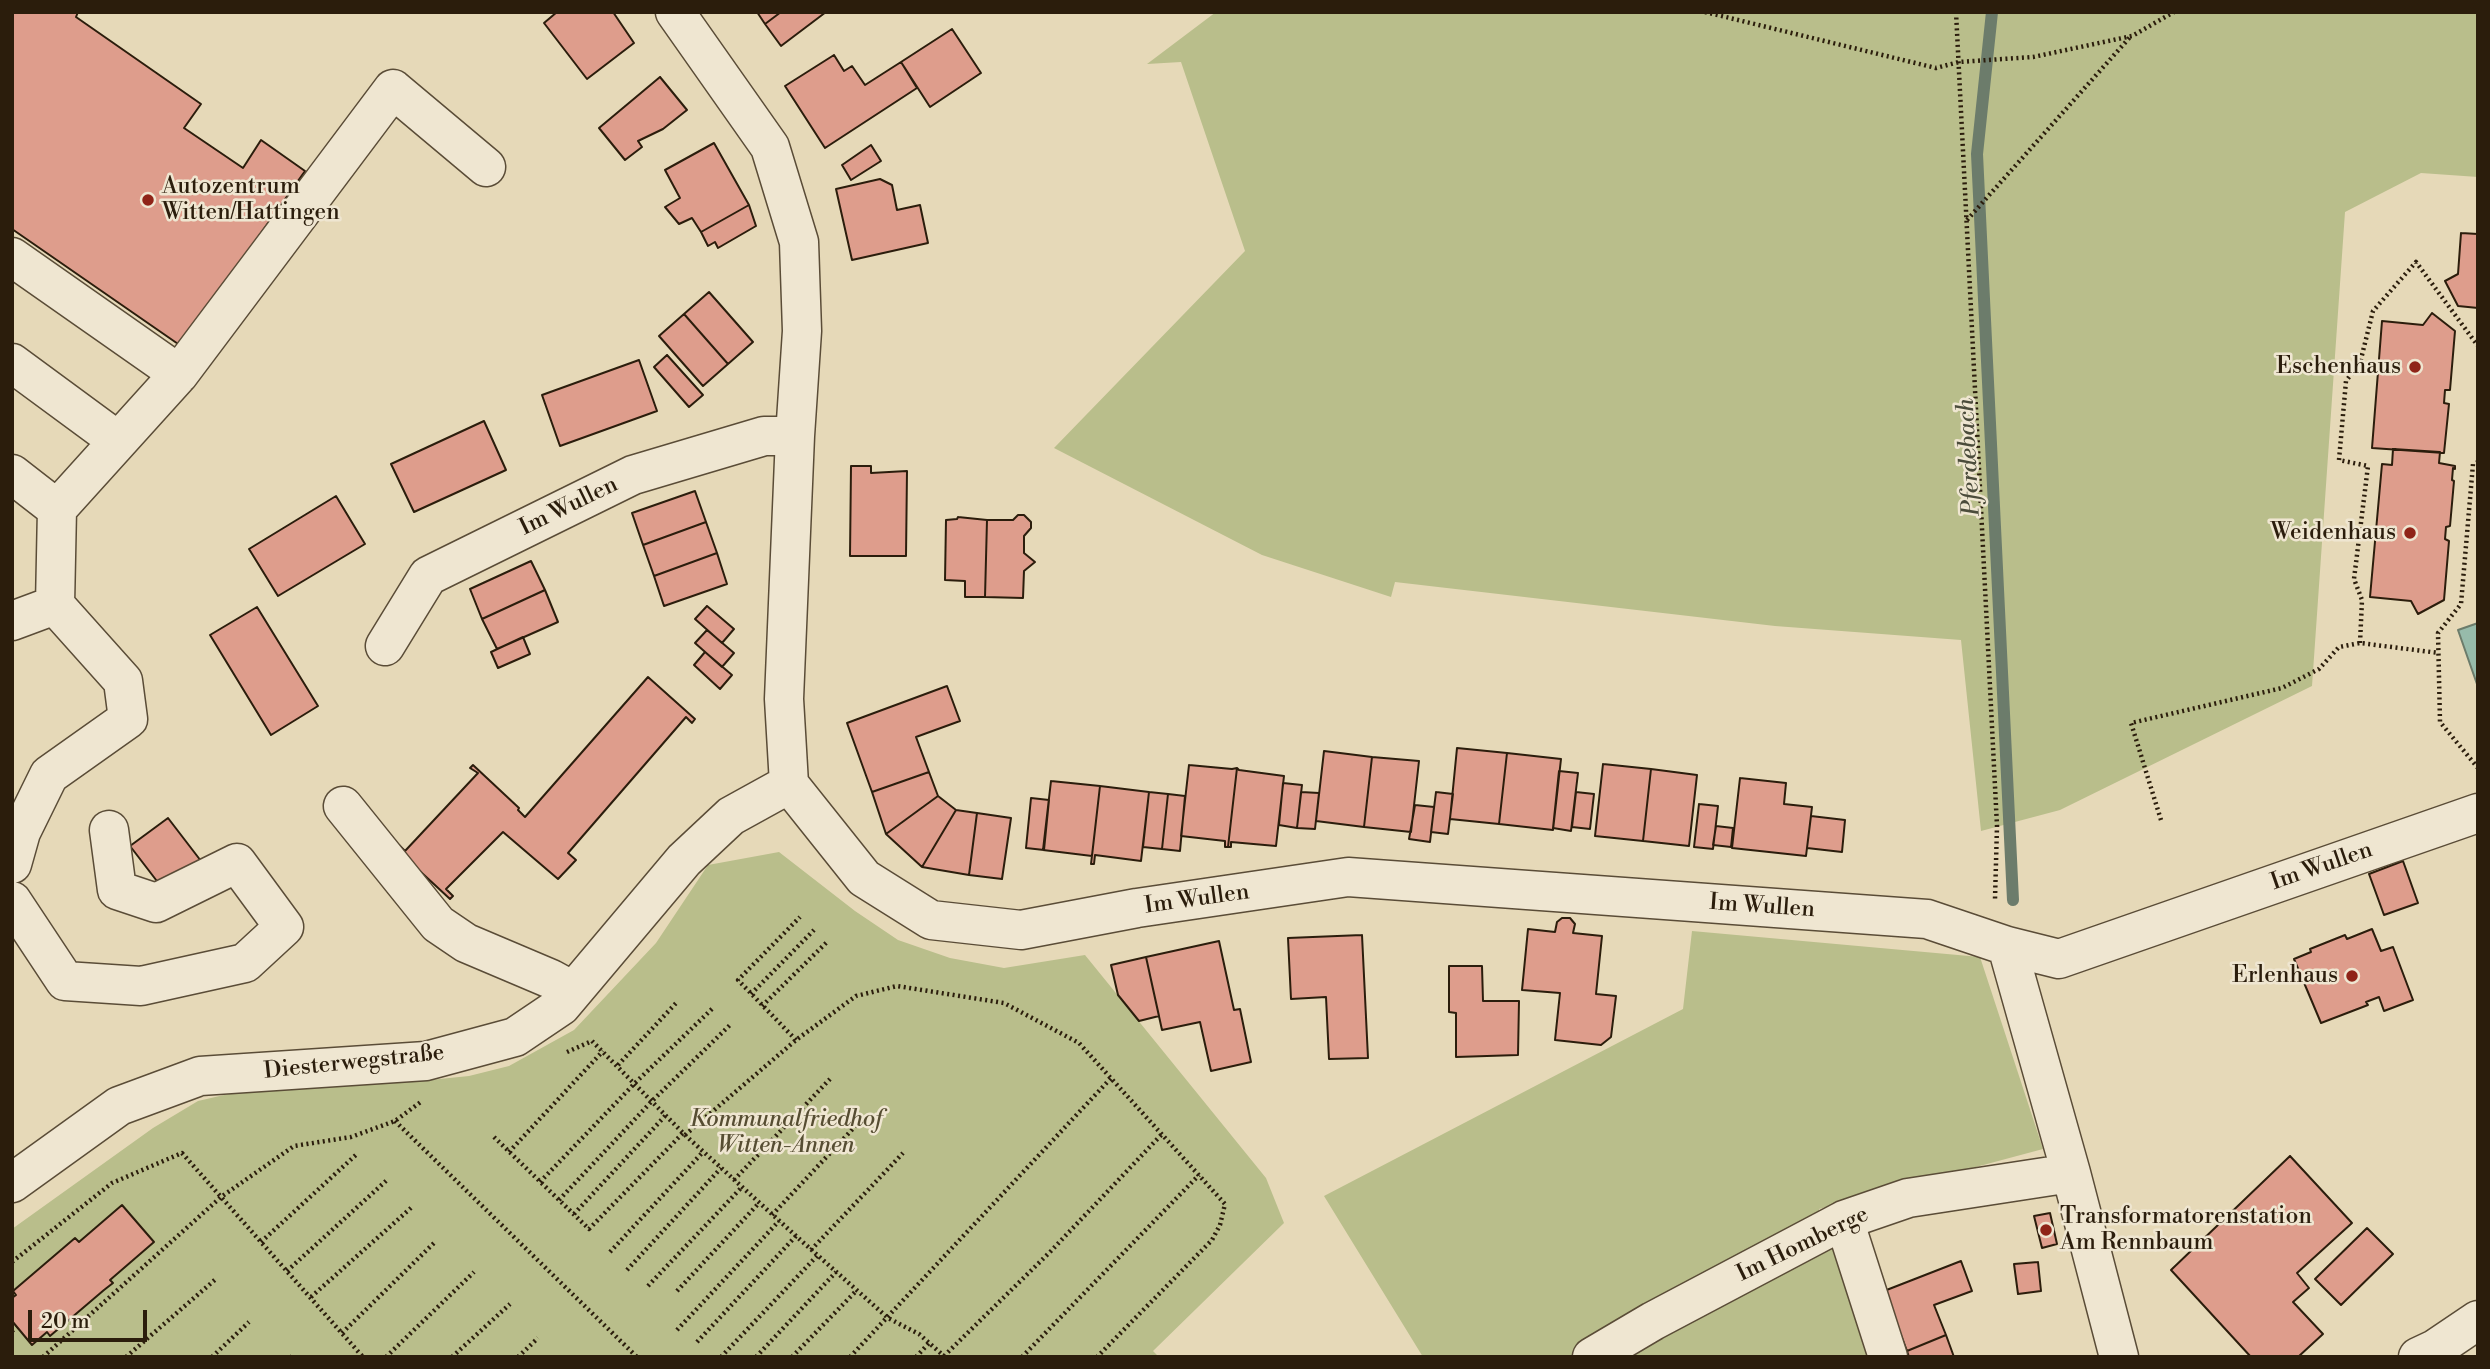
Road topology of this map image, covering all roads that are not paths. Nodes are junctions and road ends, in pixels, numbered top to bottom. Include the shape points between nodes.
1 (675, 12) edge
2 (486, 167) dead end
3 (12, 257) edge
4 (12, 362) edge
5 (179, 374) junction
6 (795, 436) junction
7 (118, 441) junction
8 (12, 474) edge
9 (57, 509) junction
10 (55, 605) junction
11 (12, 621) edge
12 (385, 646) dead end
13 (789, 784) junction
14 (343, 806) dead end
15 (2478, 813) edge
16 (108, 830) dead end
17 (12, 864) edge
18 (12, 901) edge
19 (2007, 946) junction
20 (567, 999) junction
21 (2071, 1173) junction
22 (12, 1183) edge
23 (1844, 1220) junction
24 (2478, 1320) edge
25 (1592, 1357) edge
26 (1888, 1357) edge
27 (2119, 1357) edge
28 (2418, 1357) edge

1 - 6 street via 770,147 799,242 802,331
2 - 5 street via 393,89
3 - 5 street
4 - 7 street
5 - 7 street
6 - 12 street, Im Wullen via 764,436 634,475 428,576
6 - 13 street via 784,699
7 - 9 street
8 - 9 street
9 - 10 street
10 - 11 street
10 - 17 street via 123,681 128,719 49,775 21,832
13 - 19 street, Im Wullen via 864,878 931,920 1021,930 1348,877 1927,919
13 - 20 street, Diesterwegstraße via 731,816 684,860
14 - 20 street via 438,924 466,943 551,979
15 - 19 street, Im Wullen via 2059,958
16 - 18 street via 117,890 156,903 237,863 284,927 245,963 141,986 65,981
19 - 21 street
20 - 22 street, Diesterwegstraße via 515,1037 426,1061 200,1076 119,1106
21 - 23 street, Im Homberge via 1908,1198
21 - 27 street
23 - 25 street, Im Homberge
23 - 26 street
24 - 28 street

